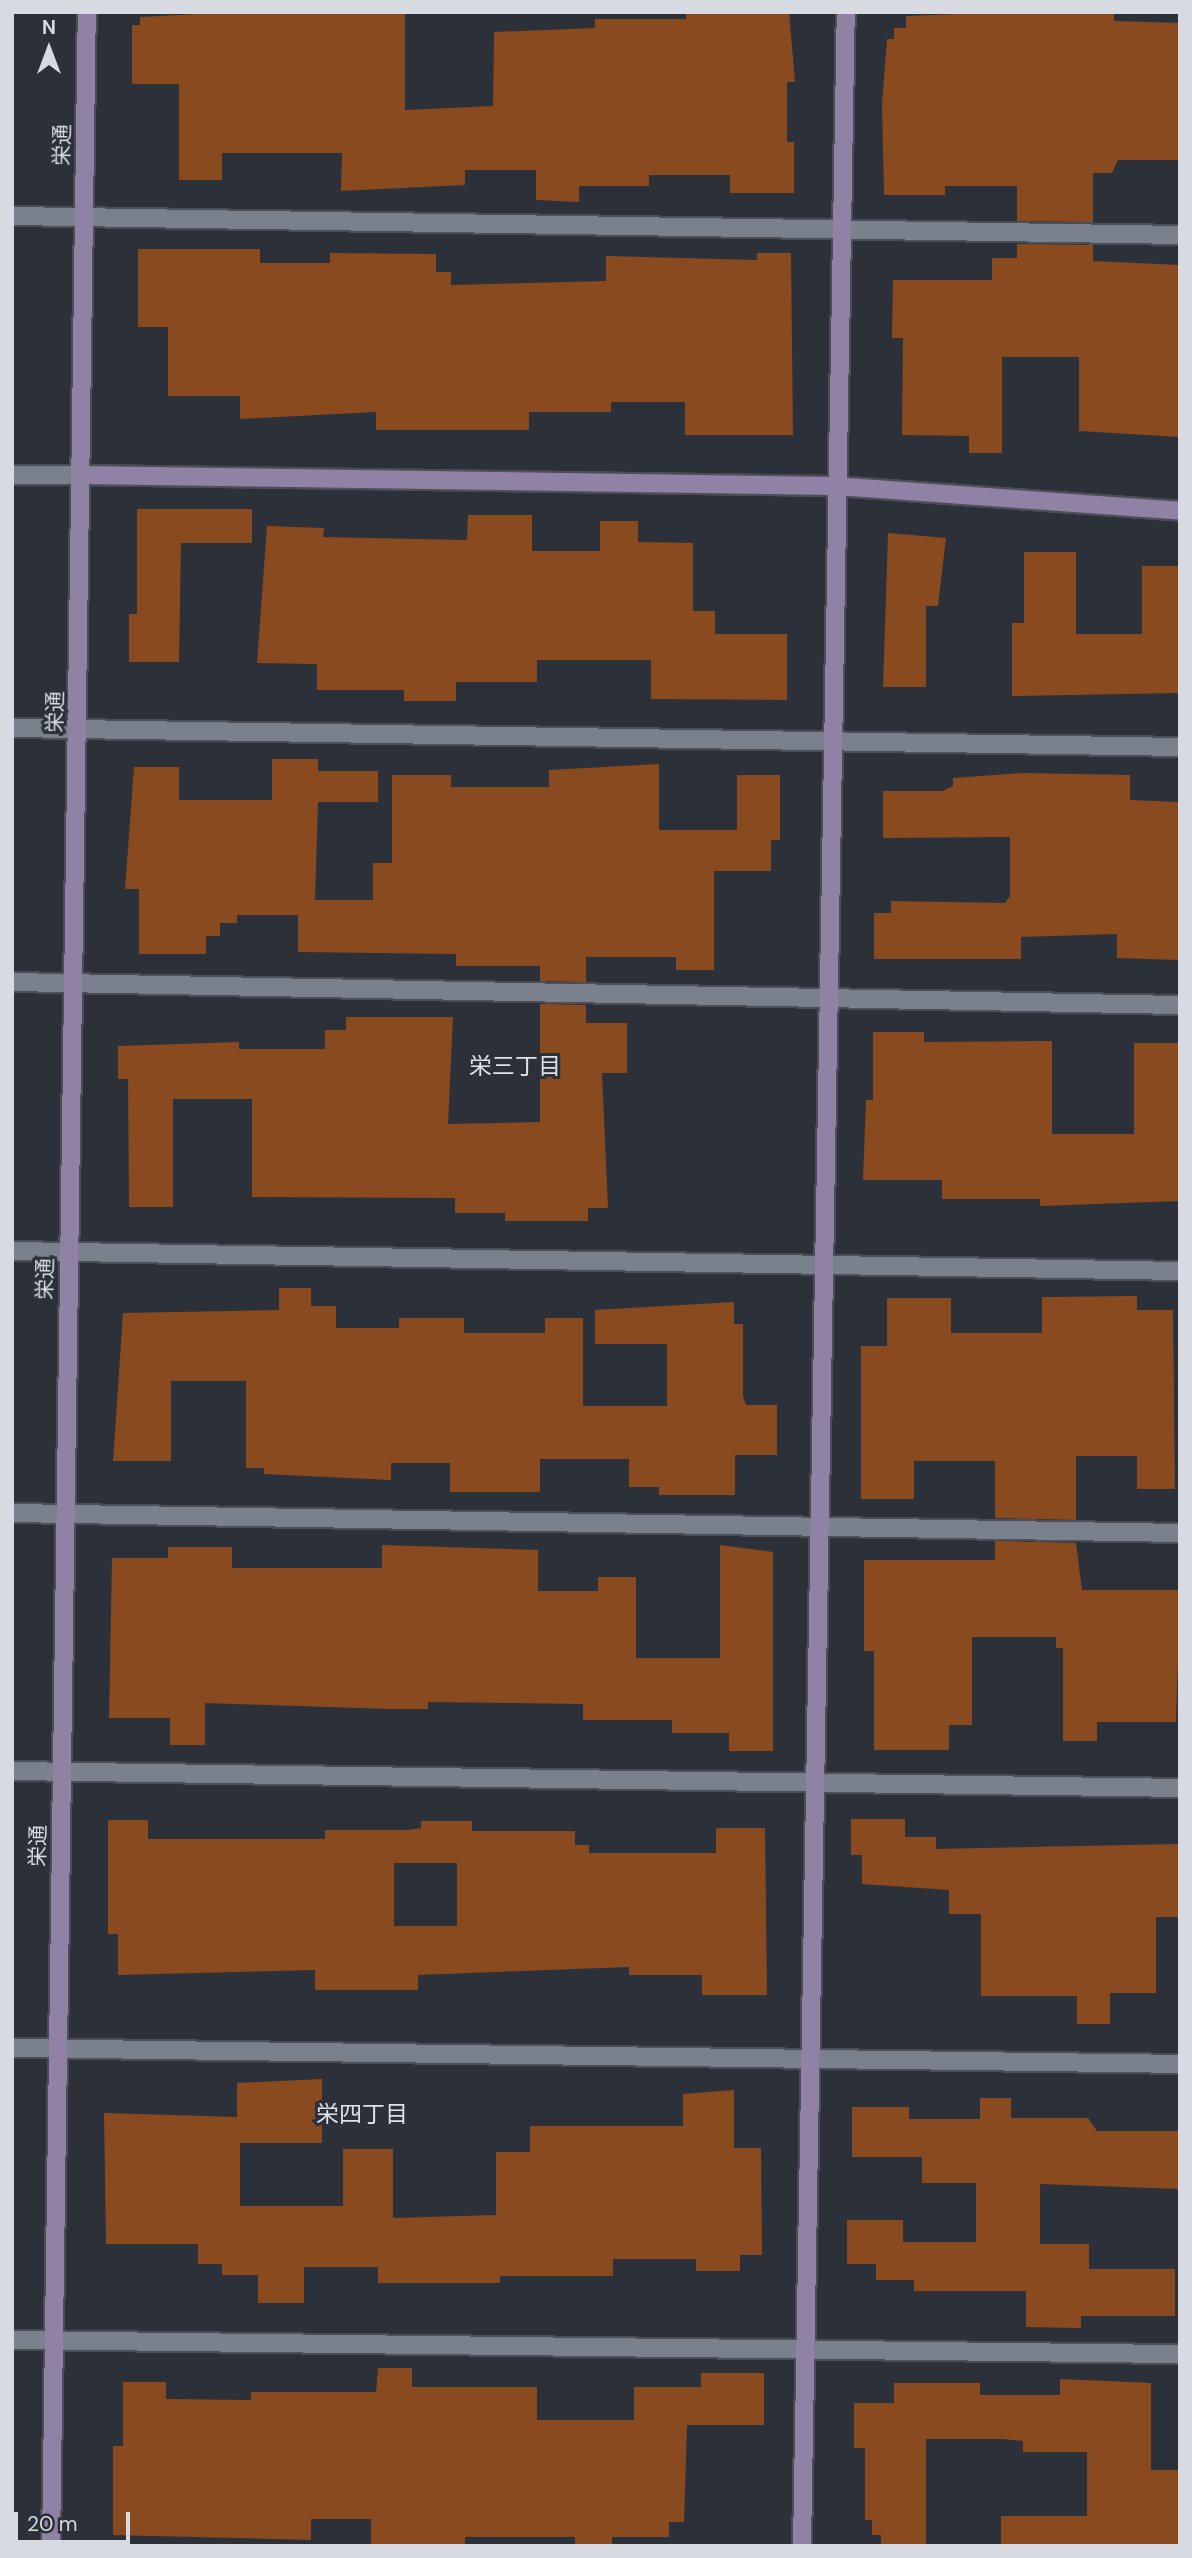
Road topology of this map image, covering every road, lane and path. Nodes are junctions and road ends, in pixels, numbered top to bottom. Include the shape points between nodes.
1 (87, 12) edge
2 (846, 12) edge
3 (12, 216) edge
4 (84, 216) junction
5 (842, 228) junction
6 (1180, 235) edge
7 (12, 475) edge
8 (81, 475) junction
9 (835, 486) junction
10 (1180, 511) edge
11 (12, 729) edge
12 (77, 729) junction
13 (832, 741) junction
14 (1180, 747) edge
15 (12, 982) edge
16 (74, 983) junction
17 (827, 999) junction
18 (1180, 1005) edge
19 (12, 1251) edge
20 (68, 1252) junction
21 (824, 1266) junction
22 (1180, 1271) edge
23 (12, 1513) edge
24 (64, 1514) junction
25 (820, 1528) junction
26 (1180, 1533) edge
27 (12, 1771) edge
28 (62, 1771) junction
29 (816, 1782) junction
30 (1180, 1788) edge
31 (12, 2048) edge
32 (57, 2049) junction
33 (810, 2059) junction
34 (1180, 2064) edge
35 (12, 2340) edge
36 (53, 2340) junction
37 (806, 2350) junction
38 (1180, 2354) edge
39 (51, 2546) edge
40 (802, 2546) edge

1 - 4 street, 栄通
2 - 5 street
3 - 4 street
4 - 5 street
4 - 8 street, 栄通
5 - 6 street
5 - 9 street
7 - 8 street
8 - 9 street
8 - 12 street, 栄通
9 - 10 street
9 - 13 street
11 - 12 street
12 - 13 street
12 - 16 street, 栄通
13 - 14 street
13 - 17 street
15 - 16 street
16 - 17 street
16 - 20 street, 栄通
17 - 18 street
17 - 21 street
19 - 20 street
20 - 21 street
20 - 24 street, 栄通
21 - 22 street
21 - 25 street
23 - 24 street
24 - 25 street
24 - 28 street, 栄通
25 - 26 street
25 - 29 street
27 - 28 street
28 - 29 street
28 - 32 street, 栄通
29 - 30 street
29 - 33 street
31 - 32 street
32 - 33 street
32 - 36 street, 栄通
33 - 34 street
33 - 37 street
35 - 36 street
36 - 37 street
36 - 39 street, 栄通
37 - 38 street
37 - 40 street

